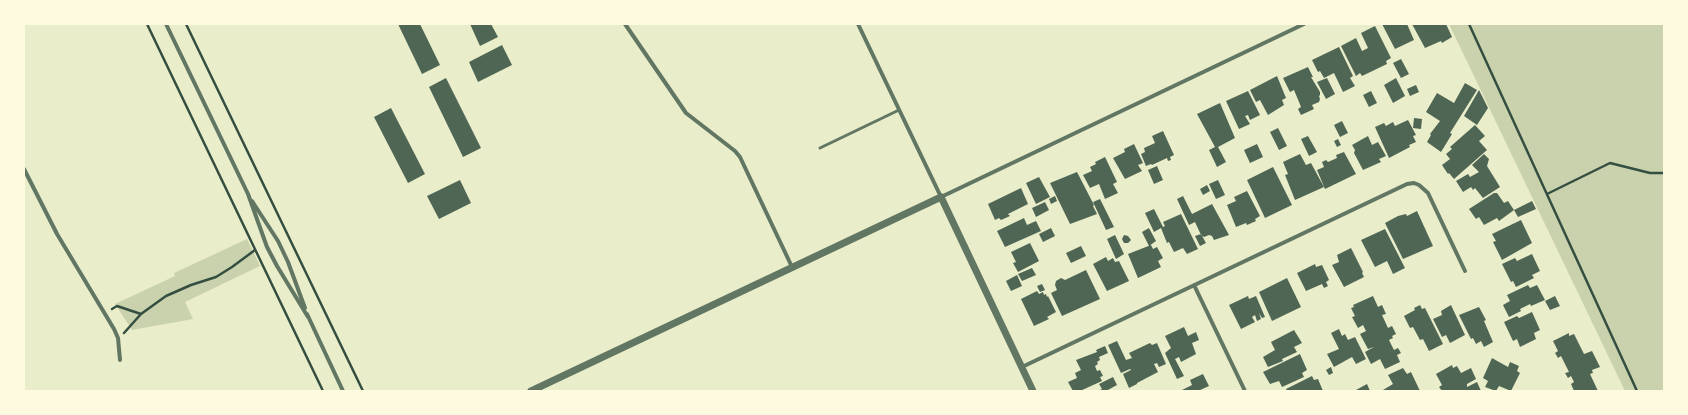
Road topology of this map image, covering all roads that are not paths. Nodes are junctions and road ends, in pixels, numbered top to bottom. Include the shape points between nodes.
1 (166, 24) edge
2 (625, 24) edge
3 (858, 24) edge
4 (1304, 24) edge
5 (899, 110) junction
6 (820, 148) dead end
7 (24, 169) edge
8 (248, 194) junction
9 (941, 197) junction
10 (792, 267) junction
11 (1465, 271) dead end
12 (1194, 285) junction
13 (308, 316) junction
14 (120, 360) dead end
15 (1022, 367) junction
16 (343, 391) edge
17 (531, 391) edge
18 (1033, 391) edge
19 (1245, 391) edge

1 - 8 street
2 - 10 street via 686,113 740,157
3 - 5 street
4 - 9 street
5 - 6 lane
5 - 9 street
7 - 14 street via 57,234 114,329 118,338
8 - 13 street via 278,241
8 - 13 street via 267,247
9 - 10 street
9 - 15 street
10 - 17 street
11 - 12 street via 1428,193 1424,188 1414,184 1399,187
12 - 15 street
12 - 19 street
13 - 16 street
15 - 18 street

